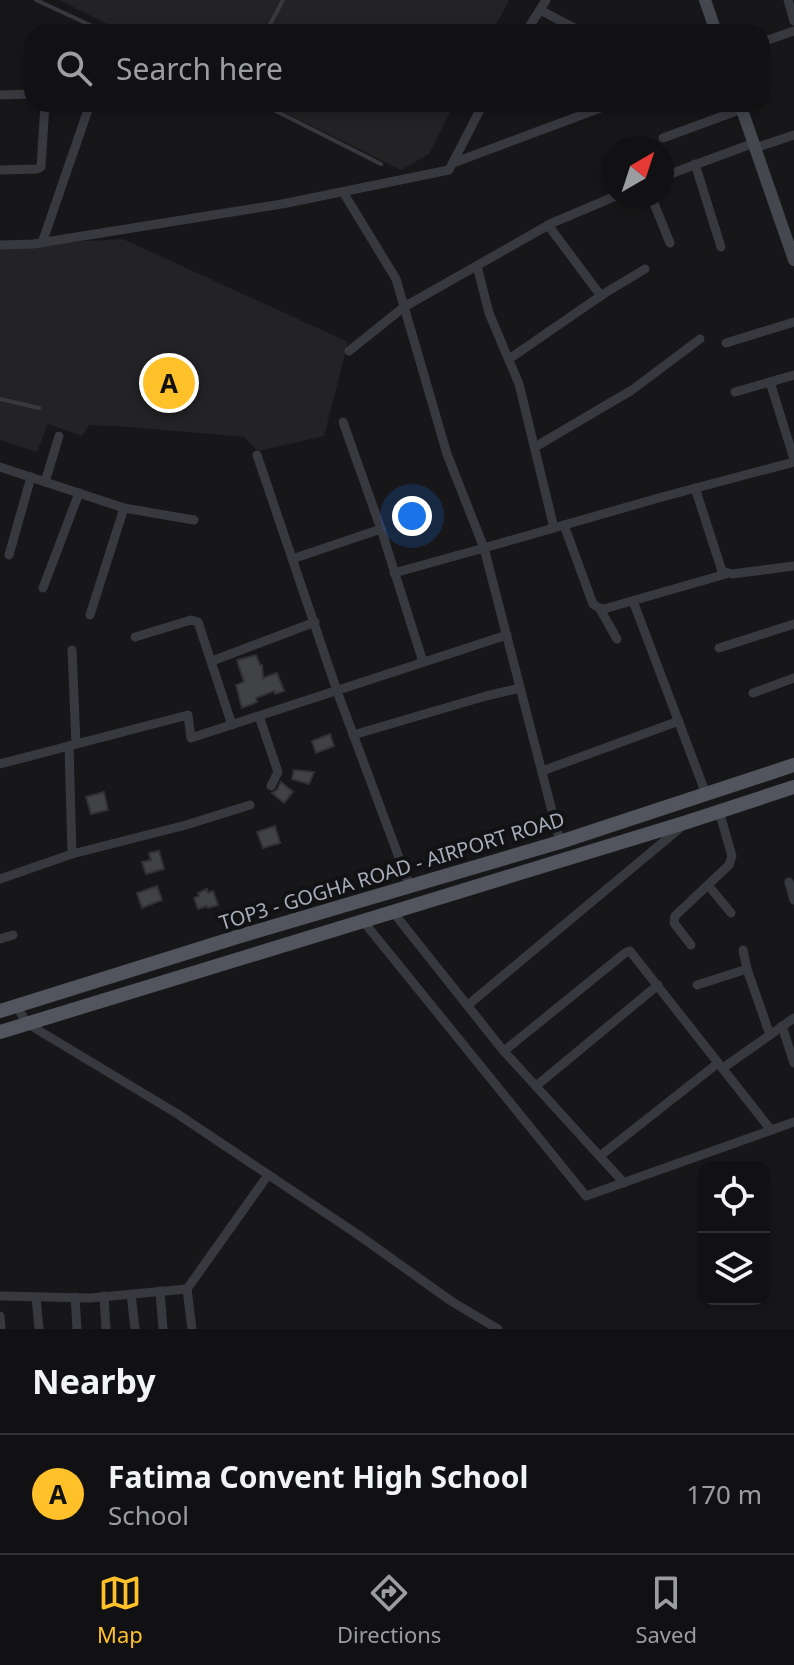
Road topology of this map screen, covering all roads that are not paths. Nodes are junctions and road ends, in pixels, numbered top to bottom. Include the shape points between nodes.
1 (36, 0) edge
2 (283, 0) edge
3 (546, 0) edge
4 (705, 0) edge
5 (788, 0) edge
6 (540, 10) junction
7 (794, 21) edge
8 (88, 24) edge
9 (270, 24) edge
10 (531, 24) edge
11 (567, 24) edge
12 (713, 24) edge
13 (794, 31) edge
14 (770, 39) edge
15 (24, 94) edge
16 (0, 95) edge
17 (44, 112) edge
18 (87, 112) edge
19 (278, 112) edge
20 (479, 112) edge
21 (590, 112) edge
22 (726, 112) edge
23 (743, 112) edge
24 (794, 135) edge
25 (668, 136) edge
26 (754, 145) junction
27 (453, 163) junction
28 (381, 164) dead end
29 (695, 164) junction
30 (0, 170) edge
31 (674, 172) edge
32 (343, 192) junction
33 (602, 202) edge
34 (656, 208) edge
35 (548, 225) junction
36 (42, 243) junction
37 (670, 243) dead end
38 (0, 245) edge
39 (721, 247) dead end
40 (794, 260) edge
41 (477, 266) junction
42 (645, 269) dead end
43 (601, 296) junction
44 (404, 307) junction
45 (794, 322) edge
46 (700, 339) dead end
47 (726, 343) dead end
48 (349, 351) dead end
49 (509, 359) junction
50 (794, 375) edge
51 (770, 382) junction
52 (735, 392) dead end
53 (0, 399) edge
54 (39, 408) dead end
55 (343, 422) dead end
56 (59, 436) dead end
57 (535, 447) junction
58 (257, 455) dead end
59 (794, 460) edge
60 (0, 467) edge
61 (31, 477) junction
62 (45, 482) junction
63 (695, 488) junction
64 (79, 493) junction
65 (124, 508) junction
66 (194, 520) dead end
67 (559, 527) junction
68 (381, 529) junction
69 (484, 548) junction
70 (9, 555) dead end
71 (292, 559) junction
72 (794, 566) edge
73 (394, 573) junction
74 (726, 574) junction
75 (43, 588) dead end
76 (633, 601) junction
77 (600, 609) junction
78 (90, 615) dead end
79 (315, 622) junction
80 (794, 624) edge
81 (507, 635) junction
82 (135, 637) dead end
83 (617, 639) dead end
84 (719, 648) dead end
85 (72, 650) dead end
86 (212, 661) junction
87 (423, 662) junction
88 (794, 678) edge
89 (520, 688) junction
90 (337, 691) junction
91 (753, 693) dead end
92 (259, 716) junction
93 (679, 721) junction
94 (232, 725) junction
95 (353, 735) junction
96 (72, 745) junction
97 (0, 764) edge
98 (794, 765) edge
99 (542, 771) junction
100 (271, 786) dead end
101 (794, 787) edge
102 (706, 794) junction
103 (250, 805) dead end
104 (719, 811) junction
105 (687, 822) junction
106 (560, 842) junction
107 (72, 854) junction
108 (0, 879) edge
109 (789, 882) dead end
110 (708, 885) junction
111 (410, 887) junction
112 (794, 900) edge
113 (393, 912) junction
114 (731, 913) dead end
115 (363, 921) junction
116 (13, 935) dead end
117 (0, 939) edge
118 (691, 945) dead end
119 (743, 950) dead end
120 (747, 969) junction
121 (658, 985) junction
122 (697, 985) dead end
123 (468, 1005) junction
124 (16, 1006) junction
125 (0, 1011) edge
126 (794, 1018) edge
127 (28, 1024) junction
128 (782, 1026) junction
129 (0, 1032) edge
130 (770, 1035) junction
131 (504, 1051) junction
132 (794, 1063) edge
133 (721, 1065) junction
134 (536, 1086) junction
135 (794, 1122) edge
136 (771, 1130) junction
137 (600, 1156) junction
138 (268, 1175) junction
139 (624, 1183) junction
140 (187, 1289) junction
141 (160, 1291) junction
142 (131, 1294) junction
143 (0, 1296) edge
144 (104, 1296) junction
145 (36, 1297) junction
146 (75, 1297) junction
147 (0, 1316) edge
148 (1, 1329) edge
149 (39, 1329) edge
150 (77, 1329) edge
151 (106, 1329) edge
152 (135, 1329) edge
153 (163, 1329) edge
154 (192, 1329) edge
155 (498, 1329) edge

1 - 8 lane
2 - 9 lane
3 - 6 street
4 - 12 street
5 - 7 street
6 - 10 street
6 - 11 street
13 - 14 street
15 - 16 street
17 - 30 street via 41,167
18 - 36 street
19 - 28 lane
20 - 27 street
21 - 27 street
22 - 25 street
23 - 26 street
24 - 26 street
26 - 29 street
26 - 40 street
27 - 32 street via 449,170
29 - 31 street
29 - 39 street
32 - 36 street
32 - 44 street via 396,279
33 - 35 street
34 - 37 street
35 - 41 street
35 - 43 street
36 - 38 street
41 - 44 street
41 - 49 street
42 - 43 street
43 - 49 street
44 - 48 street
44 - 69 street via 447,454
45 - 47 street
46 - 57 street via 632,390
49 - 57 street
50 - 51 street
51 - 52 street
51 - 59 street
53 - 54 lane
55 - 68 street
56 - 62 street
57 - 67 street
58 - 71 street
59 - 63 street
60 - 61 street
61 - 62 street
61 - 70 street
62 - 64 street
63 - 67 street
63 - 74 street via 719,567
64 - 65 street
64 - 75 street
65 - 66 street
65 - 78 street
67 - 69 street
67 - 77 street via 593,604
68 - 71 street
68 - 73 street
69 - 73 street
69 - 81 street
71 - 79 street
72 - 74 street
73 - 87 street
74 - 76 street
76 - 77 street
76 - 93 street
77 - 83 street
79 - 86 street
79 - 90 street
80 - 84 street
81 - 87 street
81 - 89 street
82 - 86 street via 195,620
85 - 96 street
86 - 94 street
87 - 90 street
88 - 91 street
89 - 95 street
89 - 99 street
90 - 92 street
90 - 95 street
92 - 94 street
92 - 100 street via 278,772
93 - 99 street
93 - 102 street
94 - 96 street via 191,738 188,715
95 - 111 street
96 - 97 street
96 - 107 street
98 - 102 main road, TOP3 - GOGHA ROAD - AIRPORT ROAD
99 - 106 street
101 - 104 main road, TOP3 - GOGHA ROAD - AIRPORT ROAD
102 - 106 main road, TOP3 - GOGHA ROAD - AIRPORT ROAD
103 - 107 street
104 - 105 main road, TOP3 - GOGHA ROAD - AIRPORT ROAD
104 - 110 street via 732,856
105 - 113 main road, TOP3 - GOGHA ROAD - AIRPORT ROAD
105 - 123 street
106 - 111 main road, TOP3 - GOGHA ROAD - AIRPORT ROAD
107 - 108 street
109 - 112 street
110 - 114 street
110 - 118 street via 674,919
111 - 124 main road, TOP3 - GOGHA ROAD - AIRPORT ROAD
113 - 115 main road, TOP3 - GOGHA ROAD - AIRPORT ROAD
113 - 123 street
115 - 127 main road, TOP3 - GOGHA ROAD - AIRPORT ROAD
115 - 139 street via 586,1196
116 - 117 street
119 - 120 street
120 - 122 street
120 - 130 street
121 - 131 street via 628,952
121 - 133 street
121 - 134 street
123 - 131 street
124 - 125 main road, TOP3 - GOGHA ROAD - AIRPORT ROAD
124 - 127 street
126 - 128 street
127 - 129 main road, TOP3 - GOGHA ROAD - AIRPORT ROAD
127 - 138 street
128 - 130 street
128 - 132 street
130 - 133 street
131 - 134 street
133 - 136 street
133 - 137 street
134 - 137 street
135 - 136 street
136 - 139 street
137 - 139 street
138 - 140 street
138 - 155 street
140 - 141 street
140 - 154 street
141 - 142 street
141 - 153 street
142 - 144 street
142 - 152 street
143 - 145 street
144 - 146 street
144 - 151 street
145 - 146 street
145 - 149 street
146 - 150 street
147 - 148 street

